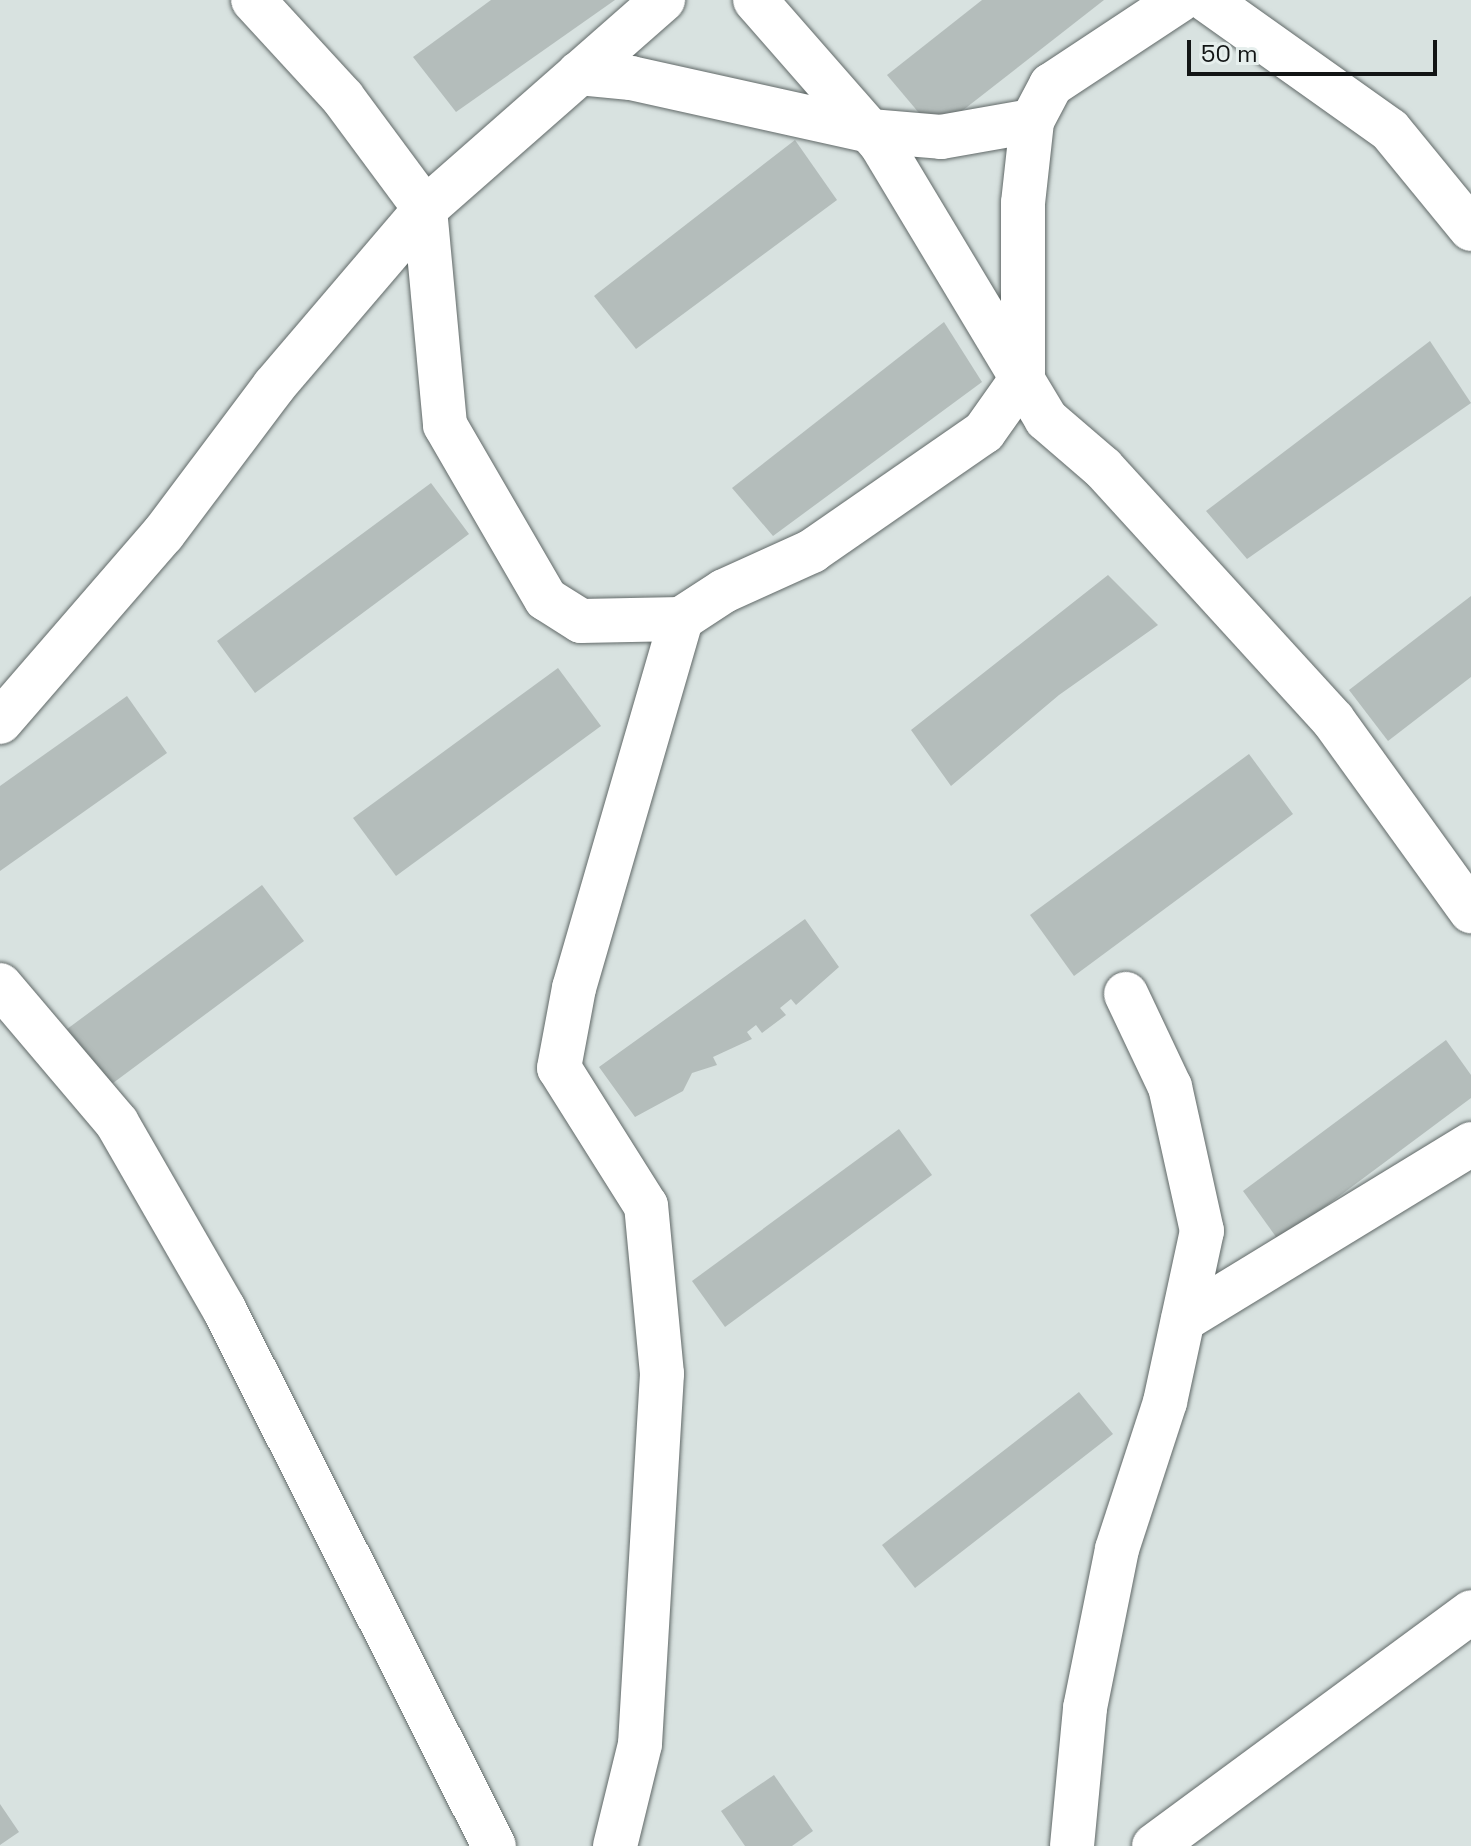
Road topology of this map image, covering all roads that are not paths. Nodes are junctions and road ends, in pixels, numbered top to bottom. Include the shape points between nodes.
1 (253, 0) edge
2 (663, 0) edge
3 (755, 0) edge
4 (1180, 0) edge
5 (1207, 0) edge
6 (579, 73) junction
7 (1032, 121) junction
8 (870, 131) junction
9 (425, 209) junction
10 (1471, 229) edge
11 (1023, 377) junction
12 (681, 619) junction
13 (0, 722) edge
14 (1471, 911) edge
15 (0, 985) edge
16 (1126, 994) dead end
17 (1471, 1144) edge
18 (1183, 1320) junction
19 (1471, 1612) edge
20 (494, 1846) edge
21 (615, 1846) edge
22 (1072, 1846) edge
23 (1154, 1846) edge

1 - 9 street via 343,98
2 - 6 street
3 - 8 street
4 - 7 street via 1051,85
5 - 10 street via 1390,130
6 - 8 street via 631,78
6 - 9 street
7 - 8 street via 941,137
7 - 11 street via 1023,203
8 - 11 street
9 - 12 street via 445,425 546,599 581,621
9 - 13 street via 274,386 163,534
11 - 12 street via 984,432 812,551 724,591
11 - 14 street via 1046,419 1103,468 1333,720
12 - 21 street via 574,988 559,1068 646,1206 662,1374 640,1744
15 - 20 street via 117,1123 224,1309
16 - 18 street via 1170,1087 1202,1231
17 - 18 street
18 - 22 street via 1165,1402 1117,1549 1085,1708
19 - 23 street

